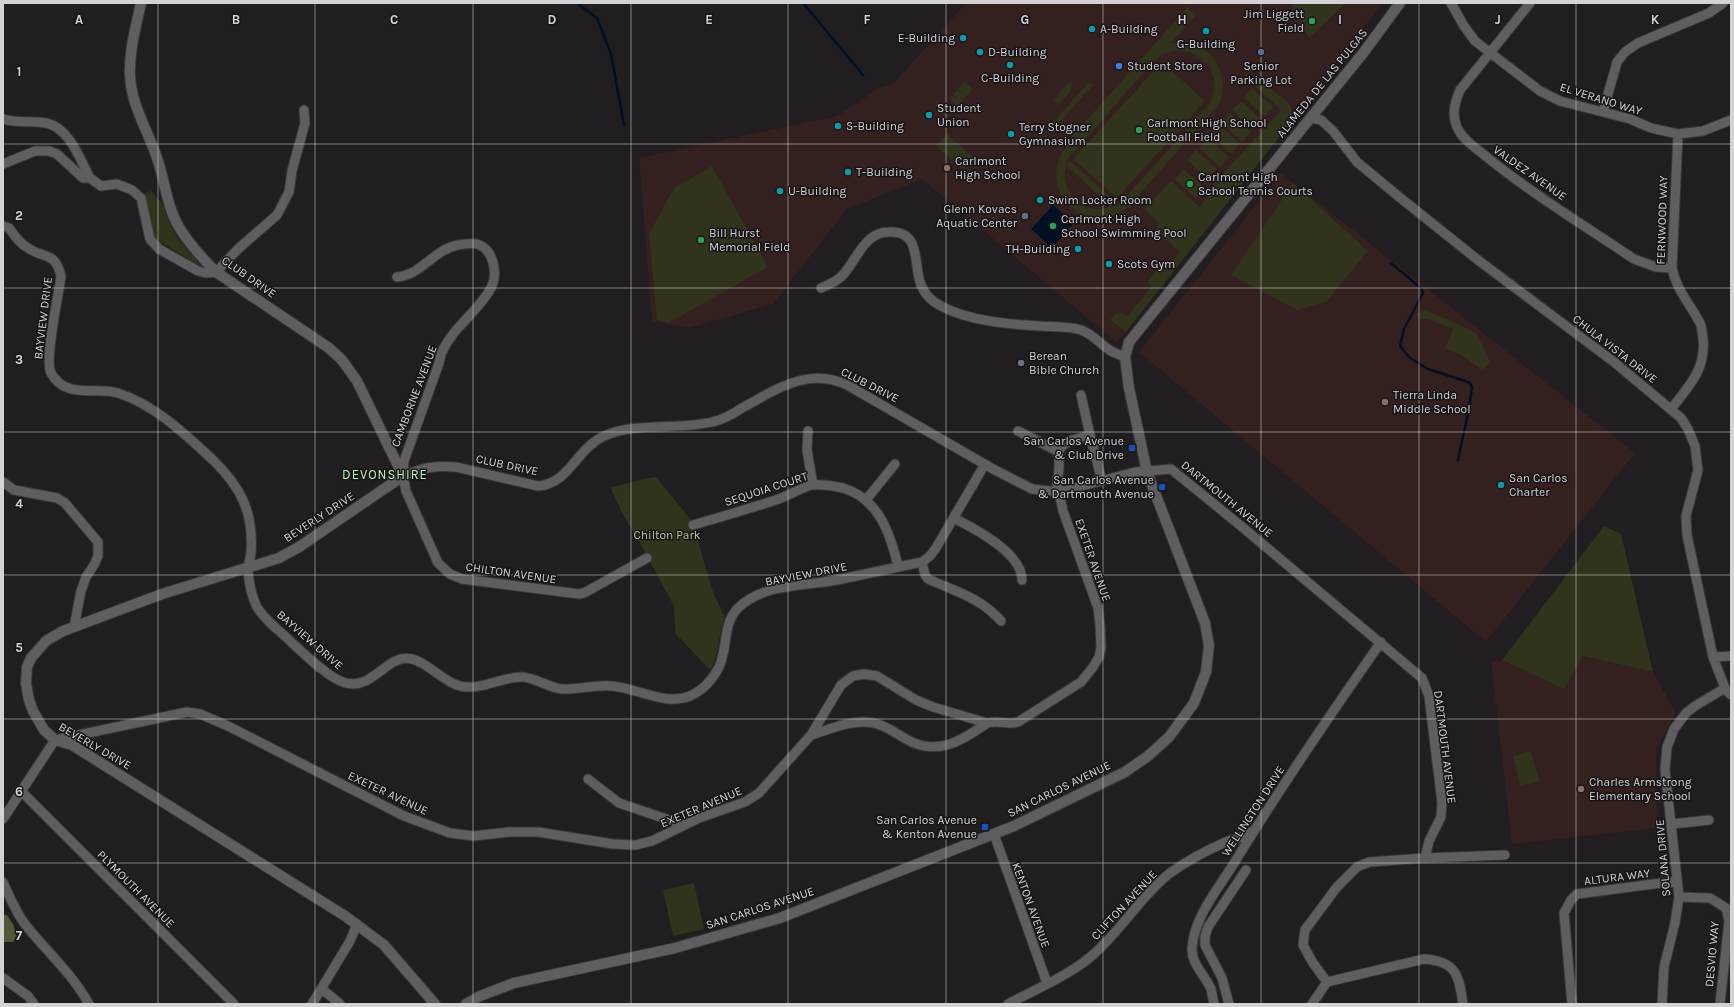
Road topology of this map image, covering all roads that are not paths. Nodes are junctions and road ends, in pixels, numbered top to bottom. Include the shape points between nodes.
1 (140, 3) edge
2 (1400, 3) edge
3 (1451, 3) edge
4 (1530, 3) edge
5 (1723, 3) edge
6 (1491, 52) junction
7 (304, 110) dead end
8 (1603, 112) junction
9 (1311, 118) junction
10 (3, 119) edge
11 (1731, 120) edge
12 (1678, 134) junction
13 (3, 164) edge
14 (90, 178) junction
15 (3, 226) edge
16 (1672, 268) junction
17 (216, 272) junction
18 (1188, 272) joint
19 (397, 277) dead end
20 (821, 288) dead end
21 (1125, 357) junction
22 (1081, 395) dead end
23 (1671, 409) junction
24 (808, 431) dead end
25 (1018, 431) dead end
26 (1090, 435) junction
27 (1058, 452) junction
28 (895, 464) dead end
29 (985, 464) junction
30 (1147, 472) junction
31 (403, 476) junction
32 (1102, 481) junction
33 (3, 482) edge
34 (813, 485) junction
35 (1059, 492) junction
36 (866, 500) junction
37 (954, 518) junction
38 (693, 525) dead end
39 (647, 558) dead end
40 (922, 562) junction
41 (898, 566) junction
42 (248, 568) junction
43 (1022, 580) dead end
44 (1001, 621) dead end
45 (74, 627) junction
46 (1381, 642) junction
47 (1731, 656) edge
48 (1713, 657) junction
49 (1725, 688) junction
50 (1731, 695) edge
51 (987, 723) junction
52 (810, 735) junction
53 (55, 740) junction
54 (588, 779) dead end
55 (21, 791) junction
56 (3, 819) edge
57 (1709, 820) dead end
58 (1258, 824) junction
59 (1672, 824) junction
60 (684, 825) junction
61 (994, 834) junction
62 (1506, 855) dead end
63 (1425, 858) junction
64 (1246, 870) dead end
65 (1677, 881) junction
66 (3, 882) edge
67 (1679, 897) junction
68 (357, 924) junction
69 (3, 978) edge
70 (1327, 982) junction
71 (1047, 983) junction
72 (322, 990) junction
73 (1226, 992) junction
74 (1213, 1000) edge
75 (34, 1004) edge
76 (89, 1004) edge
77 (234, 1004) edge
78 (312, 1004) edge
79 (340, 1004) edge
80 (435, 1004) edge
81 (466, 1004) edge
82 (1008, 1004) edge
83 (1229, 1004) edge
84 (1312, 1004) edge
85 (1463, 1004) edge
86 (1572, 1004) edge
87 (1662, 1004) edge
88 (1720, 1004) edge

1 - 17 main road, CLUB DRIVE via 130,60 133,97 158,160 174,218 186,238
2 - 9 main road, ALAMEDA DE LAS PULGAS
3 - 6 street, EL VERANO WAY via 1475,41
4 - 6 street, VALDEZ AVENUE
5 - 8 street via 1709,13 1638,43 1625,52 1617,62
6 - 8 street, EL VERANO WAY via 1540,91 1560,101
6 - 16 street, VALDEZ AVENUE via 1460,90 1454,106 1459,132 1507,173 1634,259 1656,267
7 - 17 street via 305,123 289,192 277,215
8 - 12 street, EL VERANO WAY
9 - 18 main road, ALAMEDA DE LAS PULGAS
9 - 23 street, CHULA VISTA DRIVE via 1321,120 1357,162 1398,196
10 - 14 street via 12,122 47,123 59,129 68,138
11 - 12 street, EL VERANO WAY via 1703,131
12 - 16 street, FERNWOOD WAY
13 - 14 street via 35,151 49,151 57,154 83,178
14 - 17 street via 101,186 117,184 132,190 140,198 150,239 159,249 198,271
15 - 42 street, BAYVIEW DRIVE via 9,228 29,249 47,255 58,264 61,276 49,355 49,371 61,385 74,390 116,392 148,406 191,440 227,474 243,497 250,521 251,553
16 - 23 street, FERNWOOD WAY via 1674,281 1701,325 1704,346 1696,378
17 - 31 main road, CLUB DRIVE via 339,357 357,381
18 - 21 main road, SAN CARLOS AVENUE via 1129,342
19 - 31 street, CAMBORNE AVENUE via 410,274 451,247 470,244 482,247 488,252 492,258 494,272 491,288 443,351 405,455
20 - 21 street via 842,276 875,235 898,233 906,237 915,250 917,272 928,298 941,307 995,322 1081,330 1091,334 1111,351
21 - 30 main road, SAN CARLOS AVENUE
22 - 26 street
23 - 48 street, CHULA VISTA DRIVE via 1681,418 1695,446 1698,470 1686,516 1687,535
24 - 34 street via 807,445
25 - 27 street
26 - 27 street via 1066,443
26 - 32 street
27 - 35 street, EXETER AVENUE
28 - 36 street
29 - 31 street, CLUB DRIVE via 849,386 819,378 794,381 717,421 608,434 587,447 564,475 548,484 538,486 445,466 428,467
29 - 35 street, CLUB DRIVE via 1032,489
29 - 37 street
30 - 32 street, CLUB DRIVE via 1135,472
30 - 46 street, DARTMOUTH AVENUE via 1170,469
30 - 61 main road, SAN CARLOS AVENUE via 1205,623 1209,646 1206,672 1194,703 1169,737 1125,772
31 - 39 street, CHILTON AVENUE via 406,491 438,563 455,576 579,594
31 - 42 main road, BEVERLY DRIVE via 299,547 279,558
32 - 35 street, CLUB DRIVE
33 - 45 street via 14,490 57,498 65,503 98,542 98,556 81,591
34 - 36 street, SEQUOIA COURT via 841,488
34 - 38 street, SEQUOIA COURT via 776,500
35 - 51 street, EXETER AVENUE via 1063,511 1098,608 1101,644 1099,657 1081,682 1021,721
36 - 41 street, SEQUOIA COURT via 886,526
37 - 40 street via 936,548
37 - 43 street via 993,541 1019,567
40 - 41 street, BAYVIEW DRIVE
40 - 44 street via 928,579 980,602
41 - 42 street, BAYVIEW DRIVE via 836,580 786,587 750,600 731,618 722,659 709,682 686,697 670,699 614,686 557,688 520,677 473,687 460,686 420,662 407,658 394,662 364,683 346,683 326,671 262,614 254,597
42 - 45 main road, BEVERLY DRIVE via 162,594
45 - 53 main road, BEVERLY DRIVE via 38,647 27,667 26,684 33,711 44,730
46 - 58 street, WELLINGTON DRIVE
46 - 63 street, DARTMOUTH AVENUE via 1422,678 1430,696 1442,803 1441,817 1429,841
47 - 48 street
48 - 49 street, CHULA VISTA DRIVE
49 - 50 street, CHULA VISTA DRIVE
49 - 59 street, SOLANA DRIVE via 1686,713 1670,738 1665,769
51 - 52 street via 958,742 935,747 918,744 886,726 866,722
51 - 52 street, EXETER AVENUE via 916,700 877,676 857,675 848,678 841,685
52 - 60 street, EXETER AVENUE via 759,793 745,802
53 - 55 street
53 - 60 street, EXETER AVENUE via 187,712 200,714 228,726 404,816 450,833 473,836 538,832 613,844 635,844 652,841
53 - 68 main road, BEVERLY DRIVE via 72,745
54 - 60 street via 620,803
55 - 56 street
55 - 77 street, PLYMOUTH AVENUE
57 - 59 street
58 - 71 street, CLIFTON AVENUE via 1246,836 1198,855 1170,873 1149,892 1097,951 1079,965
58 - 74 street, WELLINGTON DRIVE via 1200,919 1193,937 1191,951 1194,961 1211,989
59 - 65 street, SOLANA DRIVE
61 - 71 street, KENTON AVENUE
61 - 81 main road, SAN CARLOS AVENUE via 780,918 675,948 514,983
62 - 63 street
63 - 70 street via 1369,862 1357,867 1337,888 1305,930 1304,938 1304,945 1313,964
64 - 73 street via 1208,927 1205,937 1207,950 1222,978
65 - 67 street, SOLANA DRIVE
65 - 86 street, ALTURA WAY via 1577,894 1571,900 1564,913
66 - 76 street via 24,923 67,971
67 - 87 street, SOLANA DRIVE via 1664,967
67 - 88 street, DESVIO WAY via 1710,898 1726,908 1728,921
68 - 72 street
68 - 80 main road, BEVERLY DRIVE via 384,945
69 - 75 street via 28,996
70 - 84 street
70 - 85 street via 1424,959 1435,960 1446,963 1455,972
71 - 82 street, CLIFTON AVENUE
72 - 78 street
72 - 79 street
73 - 74 street
73 - 83 street

